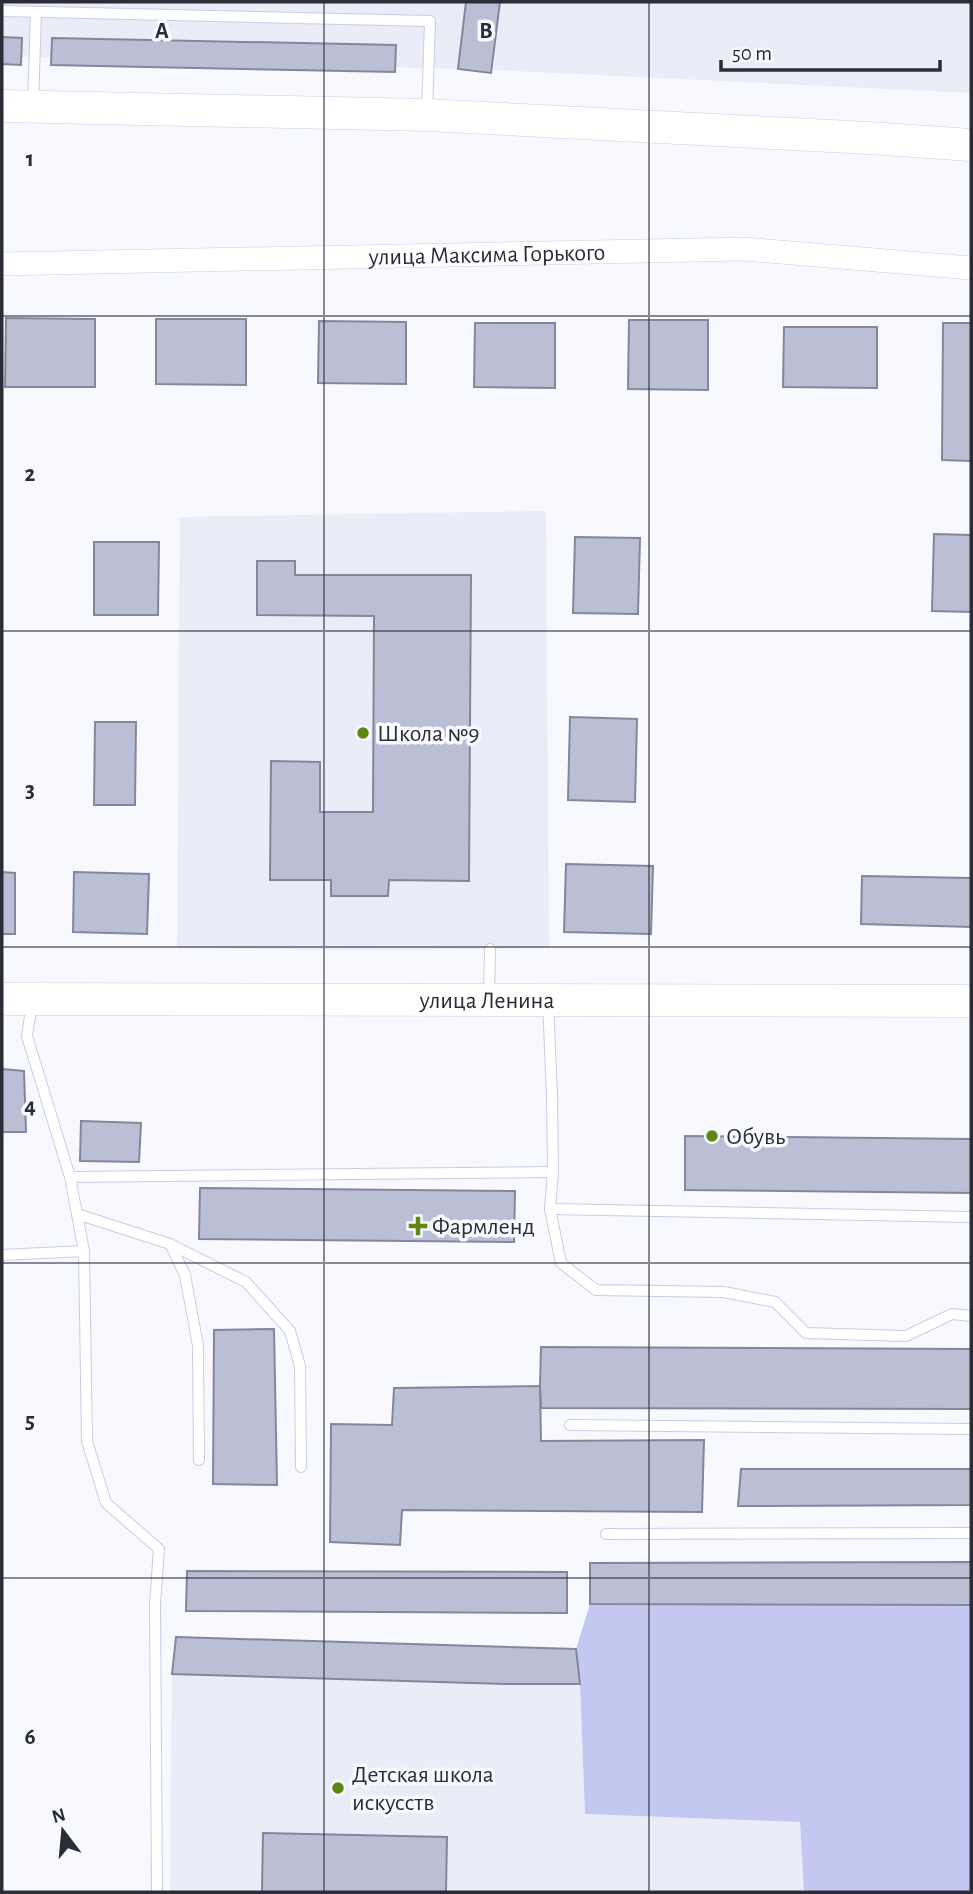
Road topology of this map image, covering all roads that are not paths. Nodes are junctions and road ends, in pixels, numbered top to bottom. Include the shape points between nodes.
1 (2, 11) edge
2 (36, 12) junction
3 (17, 106) edge
4 (427, 115) junction
5 (971, 145) edge
6 (2, 264) edge
7 (971, 268) edge
8 (490, 949) dead end
9 (2, 999) edge
10 (33, 999) junction
11 (548, 999) junction
12 (489, 1000) junction
13 (971, 1001) edge
14 (552, 1172) junction
15 (70, 1177) junction
16 (550, 1209) junction
17 (77, 1214) junction
18 (971, 1217) edge
19 (170, 1244) junction
20 (83, 1251) junction
21 (2, 1255) edge
22 (971, 1316) edge
23 (570, 1424) dead end
24 (971, 1429) edge
25 (199, 1460) dead end
26 (301, 1467) dead end
27 (971, 1533) edge
28 (606, 1534) dead end
29 (156, 1892) edge

1 - 2 lane
2 - 3 lane
2 - 4 lane via 430,21
3 - 4 street
4 - 5 street
6 - 7 street, улица Максима Горького via 745,249
8 - 12 lane
9 - 10 street, улица Ленина
10 - 12 street, улица Ленина
10 - 15 lane via 27,1036
11 - 12 street, улица Ленина
11 - 13 street, улица Ленина
11 - 14 lane
14 - 15 lane
14 - 16 lane
15 - 17 lane
16 - 18 lane
16 - 22 lane via 561,1263 596,1290 724,1292 775,1301 806,1332 906,1336 952,1314
17 - 19 lane
17 - 20 lane
19 - 25 lane via 185,1275 198,1346
19 - 26 lane via 246,1282 290,1331 300,1366
20 - 21 lane
20 - 29 lane via 87,1441 106,1503 159,1549 155,1604
23 - 24 lane
27 - 28 lane

